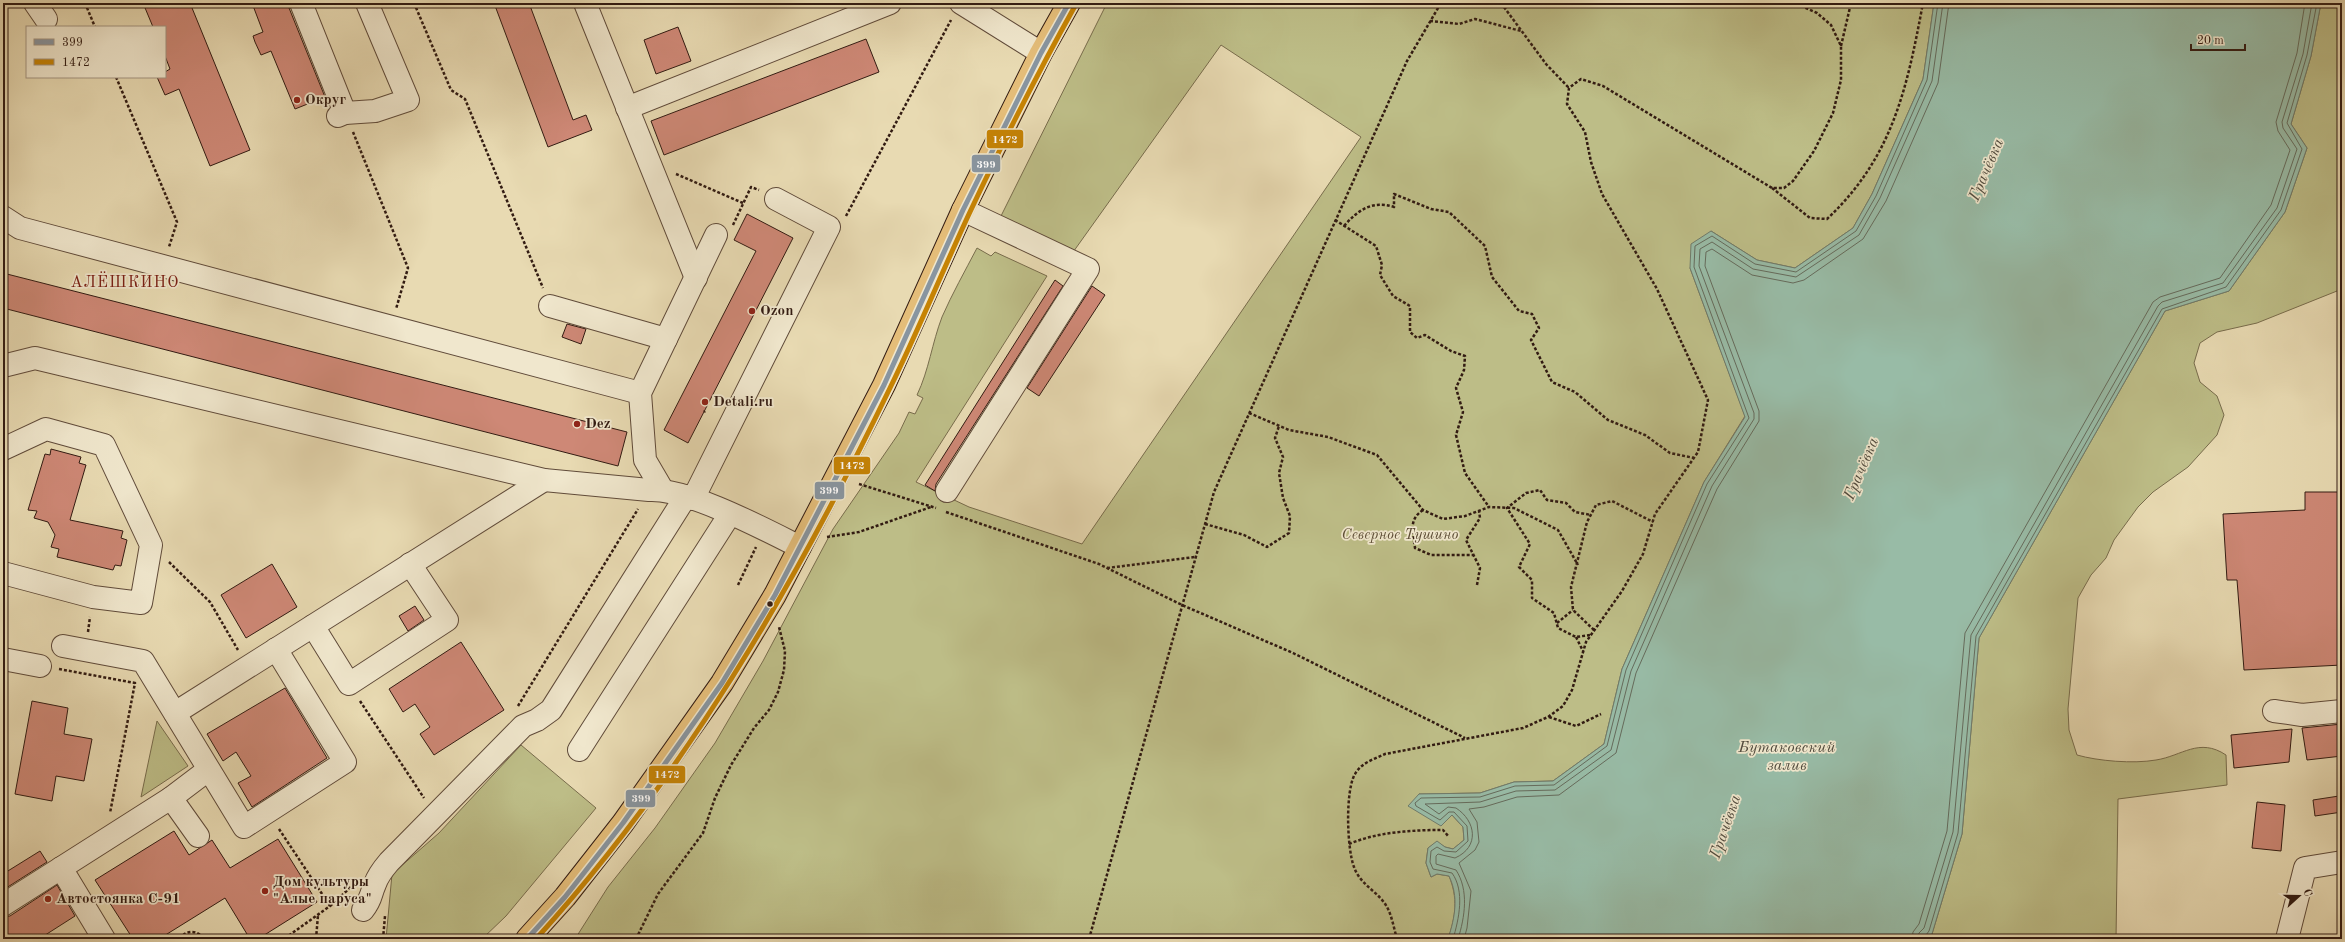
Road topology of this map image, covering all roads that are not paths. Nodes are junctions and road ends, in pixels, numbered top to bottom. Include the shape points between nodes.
1 (301, 3) edge
2 (367, 3) edge
3 (585, 3) edge
4 (890, 3) edge
5 (1069, 3) edge
6 (957, 10) edge
7 (1041, 53) junction
8 (628, 108) junction
9 (776, 198) road end
10 (963, 210) junction
11 (3, 217) edge
12 (716, 235) road end
13 (696, 278) junction
14 (550, 306) road end
15 (666, 339) junction
16 (3, 366) edge
17 (640, 393) junction
18 (3, 449) edge
19 (544, 480) junction
20 (656, 490) junction
21 (947, 491) dead end
22 (690, 497) junction
23 (730, 514) junction
24 (800, 547) junction
25 (410, 564) junction
26 (5, 574) edge
27 (312, 626) junction
28 (63, 646) dead end
29 (276, 649) junction
30 (3, 659) edge
31 (40, 666) road end
32 (2274, 711) dead end
33 (2342, 711) edge
34 (175, 713) junction
35 (579, 750) dead end
36 (208, 770) junction
37 (171, 798) junction
38 (198, 836) dead end
39 (2342, 862) edge
40 (61, 868) junction
41 (3, 905) edge
42 (363, 910) dead end
43 (104, 939) edge
44 (527, 939) edge
45 (2287, 939) edge

1 - 2 lane via 342,114 375,110 408,100
3 - 8 lane
4 - 8 lane
5 - 7 main road
6 - 7 lane
7 - 10 main road
8 - 13 lane
9 - 22 lane via 829,227
10 - 21 lane via 1088,269
10 - 24 main road via 884,385
11 - 17 lane via 20,228
12 - 13 lane
13 - 15 lane
14 - 15 lane
15 - 17 lane
16 - 19 lane via 34,358
17 - 20 lane via 644,460
18 - 26 lane via 46,429 104,445 151,545 141,603 93,597
19 - 20 lane
19 - 25 lane
20 - 22 lane
22 - 23 lane
22 - 42 lane via 551,710 538,720 523,726 389,862 379,874 371,900
23 - 24 lane
23 - 35 lane
24 - 44 main road via 775,595 722,683 623,823 565,897
25 - 27 lane
25 - 27 lane via 447,620 349,684
27 - 29 lane
28 - 34 lane via 143,661
29 - 34 lane
29 - 36 lane via 345,762 244,827
30 - 31 lane
32 - 33 lane via 2302,715
34 - 36 lane
36 - 37 lane
37 - 38 lane
37 - 40 lane
39 - 45 lane via 2305,868
40 - 41 lane
40 - 43 lane

